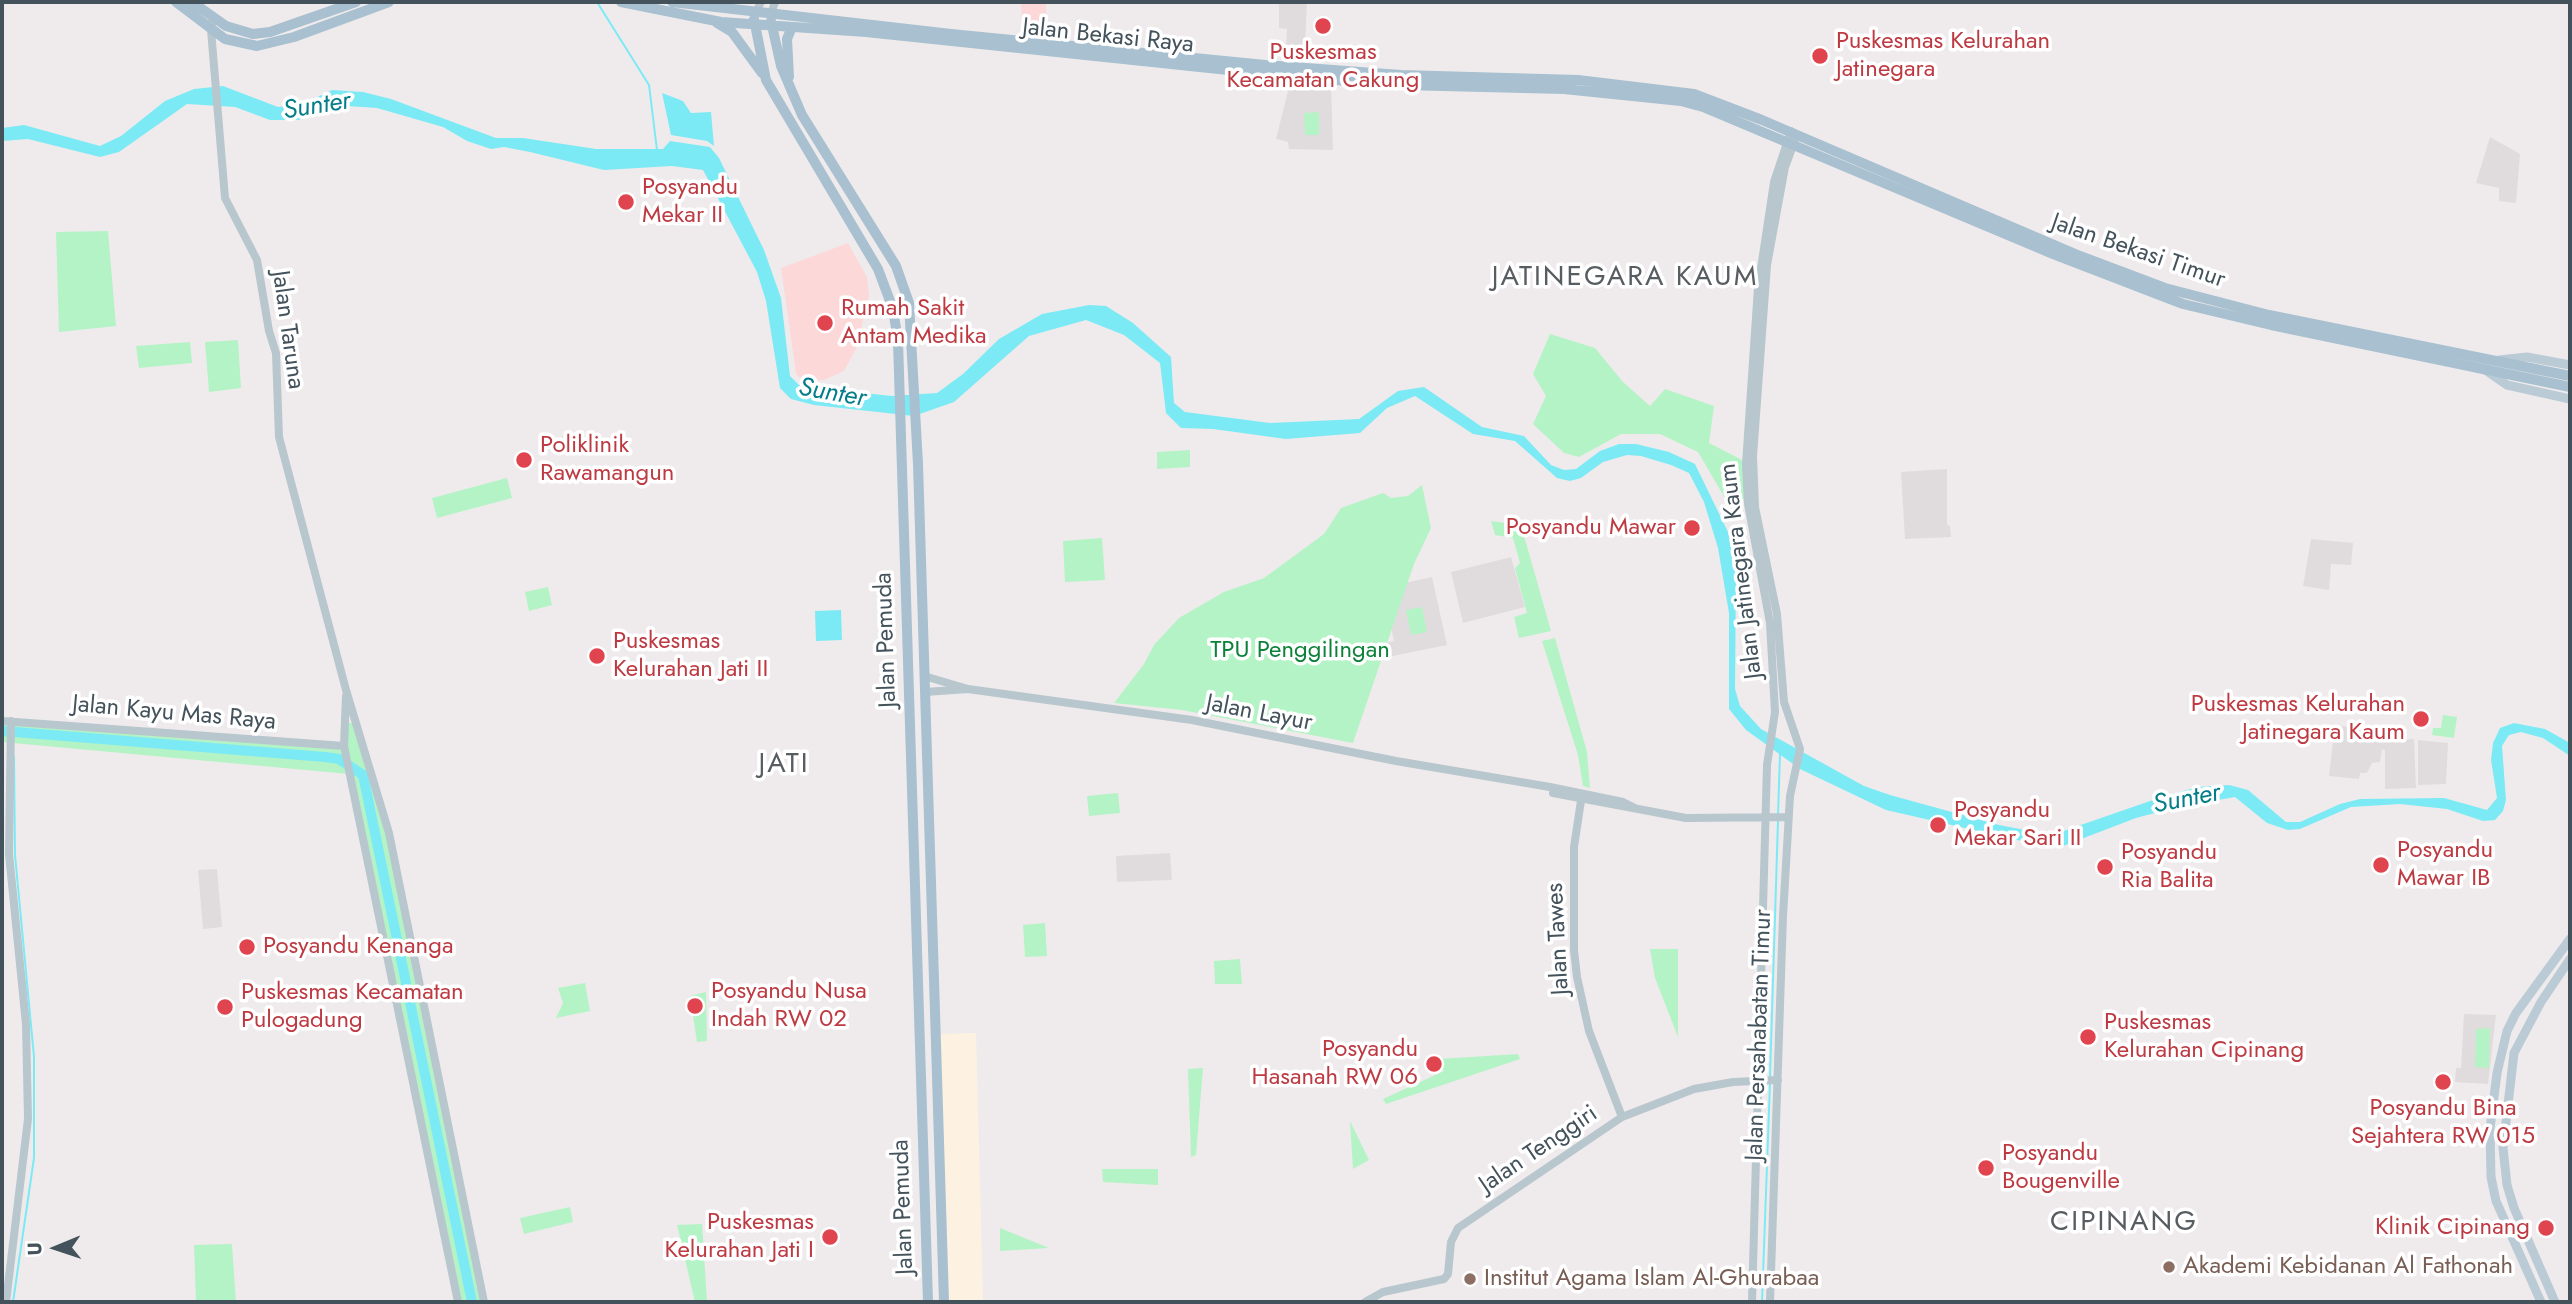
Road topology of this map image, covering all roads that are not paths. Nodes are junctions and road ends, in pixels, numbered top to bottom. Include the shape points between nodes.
1 (176, 2) edge
2 (192, 2) edge
3 (356, 2) edge
4 (389, 2) edge
5 (621, 2) edge
6 (672, 2) edge
7 (761, 2) edge
8 (775, 2) edge
9 (756, 12) junction
10 (771, 13) junction
11 (213, 18) junction
12 (712, 20) junction
13 (754, 25) junction
14 (770, 26) junction
15 (792, 27) junction
16 (866, 28) junction
17 (211, 30) junction
18 (766, 80) junction
19 (791, 91) junction
20 (1792, 138) junction
21 (1766, 249) junction
22 (2493, 361) junction
23 (2570, 365) edge
24 (2483, 369) junction
25 (2570, 376) edge
26 (2570, 387) edge
27 (2570, 399) edge
28 (919, 501) junction
29 (904, 502) junction
30 (924, 676) junction
31 (968, 689) junction
32 (346, 690) junction
33 (925, 692) junction
34 (1786, 711) junction
35 (1775, 714) junction
36 (8, 722) edge
37 (356, 722) junction
38 (346, 725) junction
39 (345, 749) junction
40 (1797, 769) joint
41 (1581, 797) junction
42 (1777, 817) junction
43 (2570, 939) edge
44 (2570, 959) edge
45 (1761, 1081) junction
46 (1776, 1081) junction
47 (1622, 1117) junction
48 (942, 1218) junction
49 (926, 1219) junction
50 (6, 1302) edge
51 (458, 1302) edge
52 (484, 1302) edge
53 (928, 1302) edge
54 (944, 1302) edge
55 (1365, 1302) edge
56 (1752, 1302) edge
57 (1770, 1302) edge
58 (2541, 1302) edge
59 (2556, 1302) edge

1 - 17 main road
2 - 11 main road
3 - 11 main road via 253,34
4 - 17 main road via 262,45 238,44
5 - 12 main road, Jalan Bekasi Raya
6 - 9 main road, Jalan Bekasi Raya
7 - 9 street
8 - 10 street
9 - 10 main road, Jalan Bekasi Raya
9 - 13 main road, Jalan Pemuda
10 - 14 main road, Jalan Pemuda
10 - 16 main road, Jalan Bekasi Raya
11 - 17 street, Jalan Taruna
12 - 13 main road, Jalan Bekasi Raya
12 - 18 main road via 732,32
13 - 14 main road, Jalan Bekasi Raya
13 - 18 main road, Jalan Pemuda
14 - 15 main road, Jalan Bekasi Raya
14 - 19 main road, Jalan Pemuda
15 - 16 main road, Jalan Bekasi Raya
15 - 19 main road via 786,39
16 - 20 main road, Jalan Bekasi Raya via 1276,66 1655,88 1709,98
17 - 32 street, Jalan Taruna via 225,198 257,260 276,353 279,437
18 - 29 main road, Jalan Pemuda via 878,269 895,320
19 - 28 main road, Jalan Pemuda via 896,266 909,303
20 - 21 street, Jalan Jatinegara Kaum
20 - 22 main road, Jalan Bekasi Timur via 2165,288 2269,315
20 - 24 main road, Jalan Bekasi Timur via 2035,247 2183,304
21 - 34 street, Jalan Jatinegara Kaum via 1753,478 1777,614
21 - 35 street, Jalan Jatinegara Kaum via 1758,288 1747,487 1770,623
22 - 23 main road via 2528,357
22 - 25 main road, Jalan Bekasi Timur
24 - 26 main road, Jalan Bekasi Timur
24 - 27 main road via 2507,385
28 - 29 main road
28 - 30 main road, Jalan Pemuda
29 - 49 main road, Jalan Pemuda
30 - 31 street, Jalan Layur
30 - 33 main road, Jalan Pemuda
31 - 33 street, Jalan Layur
31 - 41 street, Jalan Layur via 1192,720
32 - 37 street
32 - 38 street
33 - 48 main road, Jalan Pemuda
34 - 35 street
34 - 40 street, Jalan Jatinegara Kaum via 1798,740
35 - 42 street via 1768,758
36 - 39 street, Jalan Kayu Mas Raya
36 - 50 street via 9,854 26,1024 29,1119
37 - 38 street
37 - 52 street via 392,846
38 - 39 street
39 - 51 street
40 - 42 street, Jalan Persahabatan Timur
41 - 42 street, Jalan Layur via 1686,818
41 - 47 street, Jalan Tawes via 1574,847 1577,977 1589,1031
42 - 45 street
42 - 46 street, Jalan Persahabatan Timur
43 - 58 main road via 2507,1031 2491,1121 2490,1177 2496,1201
44 - 59 main road via 2514,1053 2503,1148 2514,1209
45 - 46 street, Jalan Tenggiri
45 - 47 street, Jalan Tenggiri via 1695,1089
45 - 56 street
46 - 57 street, Jalan Persahabatan Timur
47 - 55 street, Jalan Tenggiri via 1458,1228 1444,1279 1383,1292
48 - 49 main road
48 - 54 main road, Jalan Pemuda
49 - 53 main road, Jalan Pemuda

